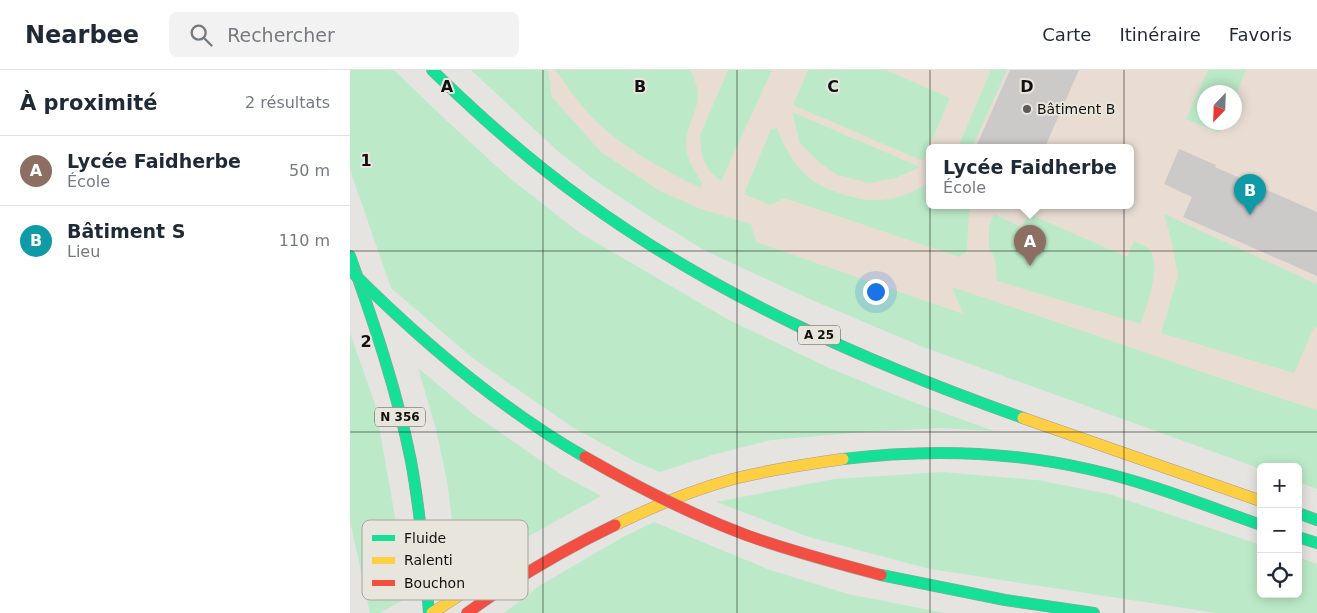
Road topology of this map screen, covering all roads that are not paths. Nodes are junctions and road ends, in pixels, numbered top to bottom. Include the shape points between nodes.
1 (432, 70) edge
2 (350, 256) edge
3 (350, 270) edge
4 (1257, 500) edge
5 (1302, 515) edge
6 (420, 520) edge
7 (1317, 520) edge
8 (1257, 524) edge
9 (1302, 538) edge
10 (1317, 544) edge
11 (528, 560) dead end
12 (544, 561) junction
13 (528, 572) edge
14 (429, 600) edge
15 (450, 600) edge
16 (486, 600) edge
17 (430, 613) edge
18 (467, 613) edge
19 (1094, 613) edge

1 - 4 highway, A 25 via 500,134 583,199 671,258 756,306 853,351 961,395
2 - 6 highway, N 356 via 369,308 398,410
3 - 19 highway, bridge via 410,328 472,381 532,425 650,492 726,527 804,554 881,575 1005,600
5 - 7 highway
8 - 12 highway via 1148,487 1064,464 992,455 906,454 832,460 722,482 627,519
9 - 10 highway
11 - 12 highway
12 - 13 highway
14 - 17 highway, N 356
15 - 17 highway
16 - 18 highway

